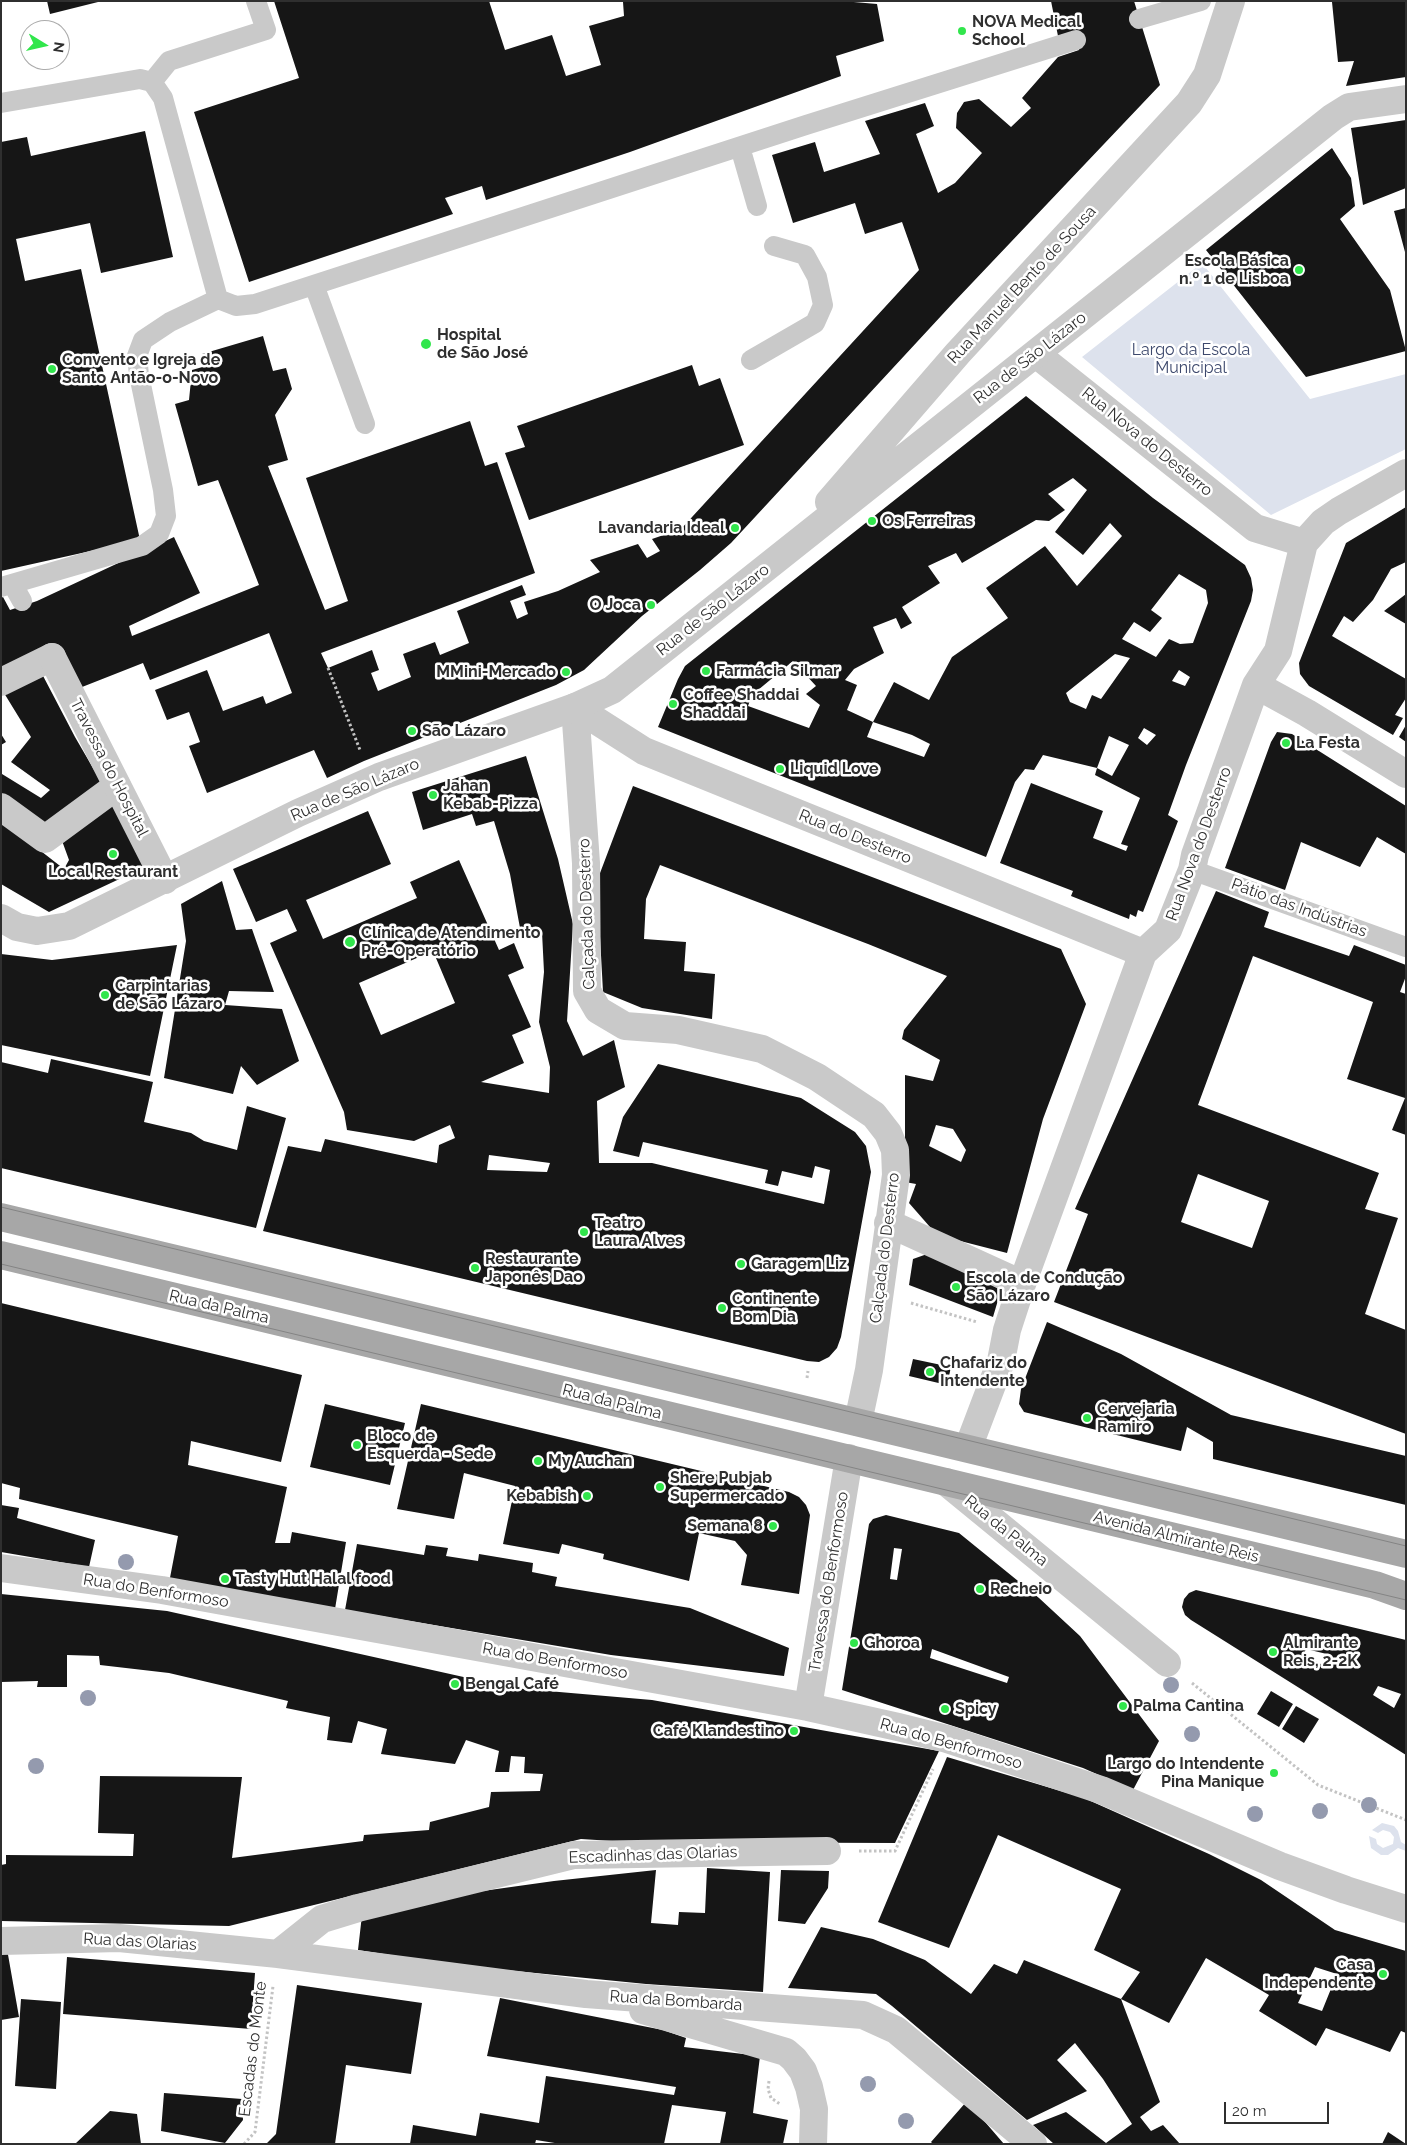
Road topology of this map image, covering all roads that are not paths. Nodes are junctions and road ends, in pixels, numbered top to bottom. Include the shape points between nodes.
1 (256, 1) edge
2 (1201, 1) edge
3 (1231, 1) edge
4 (1139, 19) dead end
5 (1076, 40) dead end
6 (152, 82) junction
7 (1406, 98) edge
8 (1, 103) edge
9 (740, 147) junction
10 (757, 206) dead end
11 (774, 246) dead end
12 (314, 285) junction
13 (218, 299) junction
14 (1036, 354) junction
15 (751, 360) dead end
16 (365, 424) dead end
17 (1406, 473) edge
18 (1304, 543) junction
19 (784, 553) junction
20 (12, 591) edge
21 (1, 682) edge
22 (1256, 685) junction
23 (575, 707) junction
24 (1406, 774) edge
25 (118, 786) junction
26 (1, 807) edge
27 (1192, 870) junction
28 (165, 880) junction
29 (1, 918) edge
30 (1406, 947) edge
31 (1142, 953) junction
32 (1, 1217) edge
33 (888, 1223) junction
34 (1, 1255) edge
35 (1022, 1284) junction
36 (858, 1422) junction
37 (968, 1448) junction
38 (849, 1458) junction
39 (946, 1482) junction
40 (1406, 1554) edge
41 (1, 1568) edge
42 (1406, 1596) edge
43 (1167, 1663) road end
44 (808, 1707) junction
45 (827, 1852) road end
46 (1406, 1909) edge
47 (1, 1941) edge
48 (278, 1954) junction
49 (586, 1994) junction
50 (813, 2144) edge
51 (1033, 2144) edge

1 - 6 lane via 266,30 168,61
2 - 4 lane
3 - 19 street, Rua Manuel Bento de Sousa via 1207,75 1189,103 958,353
5 - 9 lane
6 - 8 lane via 140,79
6 - 13 lane via 163,98
7 - 14 street, Rua de São Lázaro via 1349,107 1333,117
9 - 10 lane
9 - 12 lane
11 - 15 lane via 804,255 817,277 823,305 815,323
12 - 13 lane via 254,304 236,306
12 - 16 lane
13 - 20 lane via 170,322 143,340 137,356 163,490 166,516 159,534 142,546
14 - 18 street, Rua Nova do Desterro via 1255,528
14 - 19 street, Rua de São Lázaro
17 - 18 street via 1339,510
18 - 22 street, Rua Nova do Desterro via 1278,651
19 - 23 street, Rua de São Lázaro via 612,690
21 - 25 street, Travessa do Hospital via 52,657
22 - 24 street
22 - 27 street, Rua Nova do Desterro
23 - 28 street, Rua de São Lázaro via 372,780
23 - 31 street, Rua do Desterro via 644,751
23 - 33 street, Calçada do Desterro via 586,863 587,992 598,1010 625,1026 678,1030 762,1049 817,1077 874,1115 888,1133 895,1150 896,1174
25 - 26 street via 45,839
25 - 28 street, Travessa do Hospital
27 - 30 lane, Pátio das Indústrias
27 - 31 street, Rua Nova do Desterro via 1168,930
28 - 29 street, Rua de São Lázaro via 60,928 37,931
31 - 35 street, Rua Nova do Desterro
32 - 36 main road
33 - 35 street
33 - 36 street, Calçada do Desterro via 869,1370
34 - 38 main road, Rua da Palma
35 - 37 street, Rua Nova do Desterro via 1000,1361
36 - 37 main road
36 - 38 main road
37 - 40 main road
38 - 39 main road, Rua da Palma
38 - 44 street, Travessa do Benformoso
39 - 42 main road, Avenida Almirante Reis via 1375,1585
39 - 43 street, Rua da Palma
41 - 44 street, Rua do Benformoso via 162,1590
44 - 46 street, Rua do Benformoso via 947,1739 1101,1790 1280,1866
45 - 48 street, Escadinhas das Olarias via 574,1855 322,1919
47 - 48 street, Rua das Olarias via 118,1938
48 - 49 street, Rua da Bombarda
49 - 50 street via 786,2052 803,2071 809,2087 814,2109
49 - 51 street, Rua da Bombarda via 863,2015 896,2030

